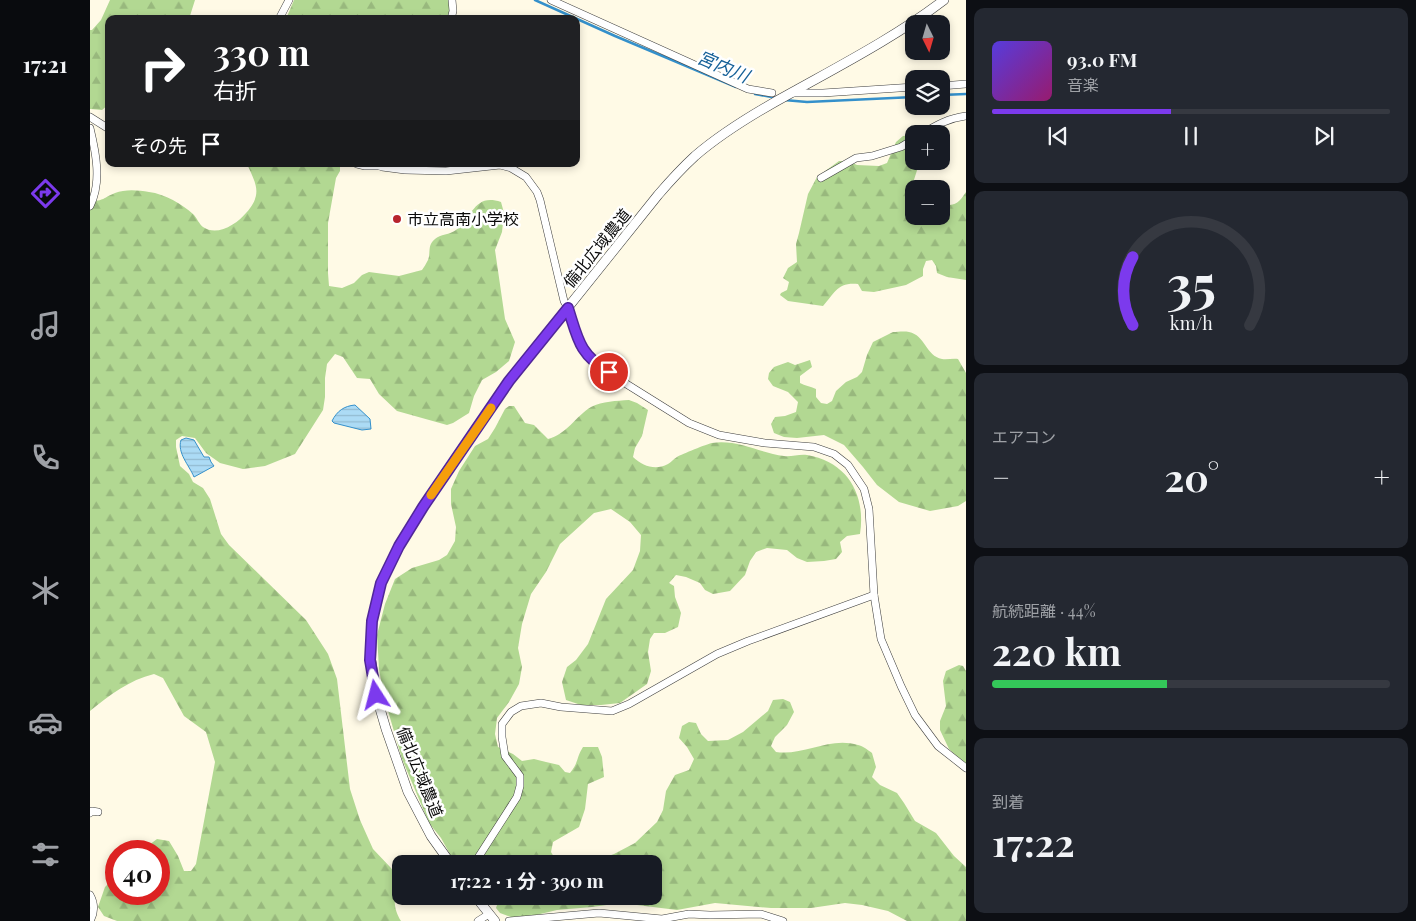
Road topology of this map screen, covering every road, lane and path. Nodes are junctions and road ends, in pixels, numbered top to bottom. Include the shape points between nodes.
1 (289, 0) edge
2 (452, 0) edge
3 (551, 0) edge
4 (944, 0) edge
5 (281, 15) edge
6 (452, 15) edge
7 (966, 84) edge
8 (950, 85) edge
9 (905, 88) edge
10 (772, 93) dead end
11 (788, 95) junction
12 (966, 116) edge
13 (90, 118) edge
14 (936, 125) edge
15 (105, 126) edge
16 (90, 128) edge
17 (905, 145) edge
18 (389, 167) edge
19 (482, 167) edge
20 (507, 167) edge
21 (821, 178) dead end
22 (90, 206) edge
23 (568, 308) junction
24 (874, 595) junction
25 (966, 768) edge
26 (98, 812) dead end
27 (90, 813) edge
28 (445, 855) edge
29 (480, 855) edge
30 (90, 895) edge
31 (483, 905) edge
32 (492, 917) edge
33 (90, 921) edge
34 (478, 921) edge
35 (509, 921) edge
36 (783, 921) edge

1 - 5 street
2 - 6 street
3 - 10 street via 748,89
4 - 11 street, 備北広域農道 via 920,18
7 - 8 street
9 - 11 street
11 - 23 street, 備北広域農道 via 695,156 658,195
12 - 14 street
13 - 15 street
16 - 22 street via 97,166
17 - 21 street via 856,158
18 - 19 street via 446,171
20 - 23 street via 526,177 537,192
23 - 24 street via 581,348 596,365 689,423 720,435 814,447 834,454 848,465 864,489 869,509
23 - 28 street, 備北広域農道 via 509,381 423,507 381,583 372,621 370,660 386,729 408,792
24 - 25 street via 881,639 915,715 938,746
24 - 29 street via 717,654 612,711 541,703 520,706 502,724 502,737 505,756 520,776 520,786
26 - 27 street
30 - 33 street via 94,907
31 - 32 street
32 - 34 street
35 - 36 street via 599,913 662,919 689,914 762,914

